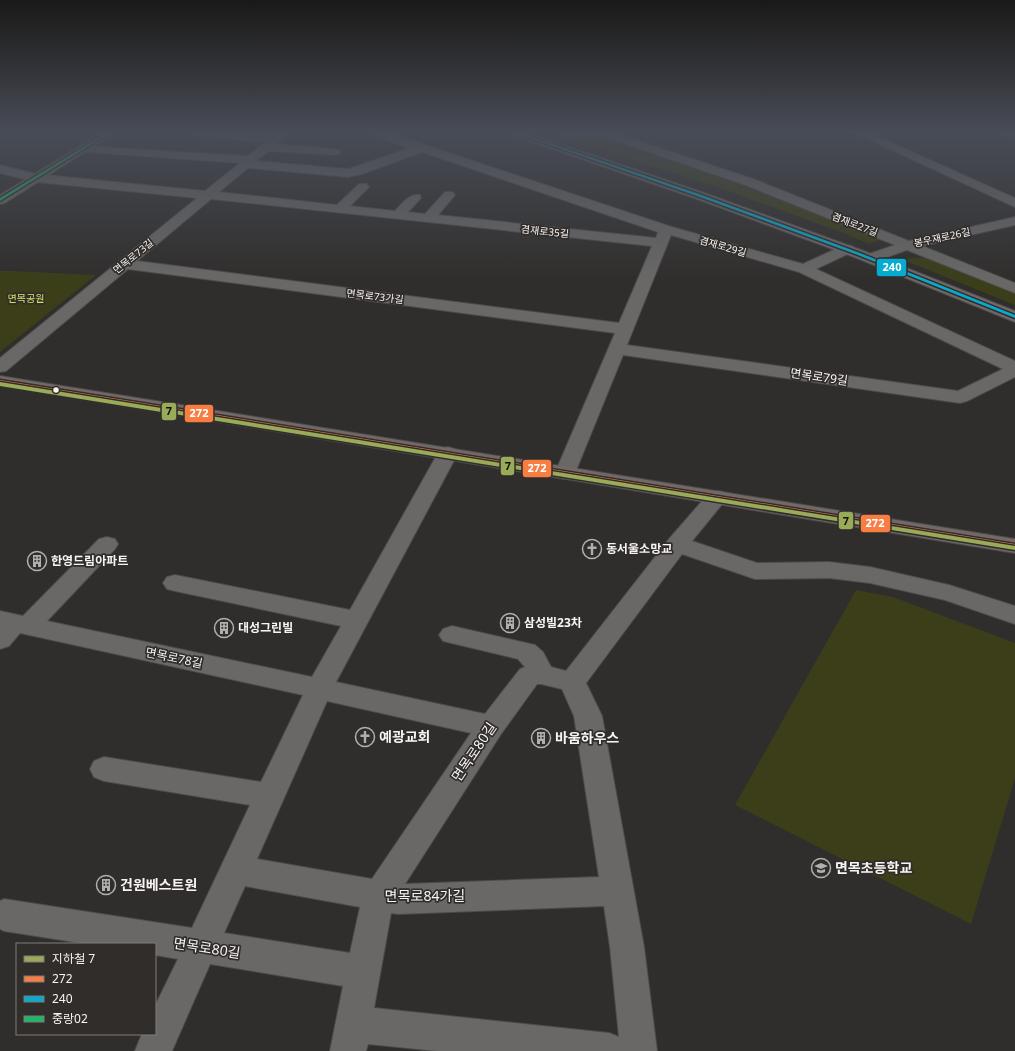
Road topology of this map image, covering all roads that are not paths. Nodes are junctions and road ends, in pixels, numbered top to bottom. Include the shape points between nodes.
1 (29, 182) edge
2 (77, 182) edge
3 (224, 182) edge
4 (521, 182) edge
5 (553, 182) edge
6 (659, 182) edge
7 (749, 182) edge
8 (968, 182) edge
9 (363, 187) dead end
10 (208, 195) junction
11 (449, 195) dead end
12 (415, 198) dead end
13 (0, 200) edge
14 (1015, 203) edge
15 (340, 209) junction
16 (650, 214) dead end
17 (398, 215) junction
18 (429, 218) junction
19 (1015, 221) edge
20 (664, 236) junction
21 (908, 245) junction
22 (847, 249) junction
23 (871, 258) junction
24 (124, 264) junction
25 (804, 269) junction
26 (1015, 288) edge
27 (1015, 317) edge
28 (626, 329) junction
29 (617, 349) junction
30 (0, 367) edge
31 (1015, 369) edge
32 (0, 381) edge
33 (448, 453) junction
34 (565, 473) junction
35 (717, 497) junction
36 (107, 544) dead end
37 (677, 544) junction
38 (1015, 546) edge
39 (175, 583) dead end
40 (1015, 615) edge
41 (356, 620) junction
42 (11, 627) edge
43 (452, 635) dead end
44 (541, 674) junction
45 (572, 682) junction
46 (318, 689) junction
47 (491, 726) junction
48 (104, 769) dead end
49 (270, 796) junction
50 (235, 870) junction
51 (617, 892) junction
52 (380, 896) junction
53 (4, 915) dead end
54 (201, 947) junction
55 (364, 972) junction
56 (351, 1038) edge
57 (153, 1051) edge
58 (609, 1051) edge
59 (639, 1051) edge

1 - 13 main road
2 - 10 street, 겸재로35길
3 - 10 street, 면목로73길
4 - 20 street, 겸재로29길
5 - 16 street
6 - 22 main road
7 - 21 street, 겸재로27길
8 - 14 street
9 - 15 street
10 - 15 street, 겸재로35길
10 - 24 street, 면목로73길
11 - 18 street
12 - 17 street
15 - 17 street, 겸재로35길
17 - 18 street, 겸재로35길
18 - 20 street, 겸재로35길
19 - 21 street, 봉우재로26길
20 - 25 street, 겸재로29길
20 - 28 street
21 - 23 street, 봉우재로26길
21 - 26 street, 겸재로27길
22 - 23 main road
22 - 25 street
23 - 27 main road
24 - 28 street, 면목로73가길
24 - 30 street, 면목로73길
25 - 31 street, 겸재로29길
28 - 29 street
29 - 31 street, 면목로79길 via 960,397
29 - 34 street
32 - 33 main road
33 - 34 main road
33 - 41 street
34 - 35 main road
35 - 37 street
35 - 38 main road
36 - 42 street, 면목로78길
37 - 40 street via 755,571 829,570 870,575 950,593
37 - 45 street
39 - 41 street
41 - 46 street
42 - 46 street, 면목로78길
43 - 44 street via 526,652 534,660
44 - 45 street
44 - 47 street, 면목로80길 via 532,674 525,679
45 - 51 street via 588,716
46 - 47 street, 면목로78길
46 - 49 street
47 - 52 street, 면목로80길
48 - 49 street
49 - 50 street
50 - 52 street, 면목로84가길
50 - 54 street
51 - 52 street, 면목로84가길 via 409,899
51 - 59 street via 630,964
52 - 55 street, 면목로80길
53 - 54 street, 면목로80길
54 - 55 street, 면목로80길
54 - 57 street
55 - 56 street, 면목로80길
56 - 58 street

